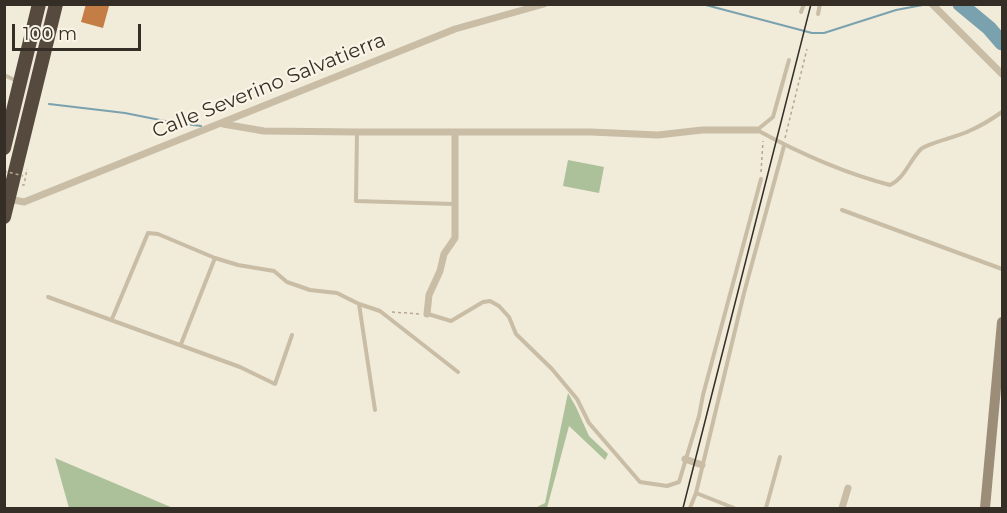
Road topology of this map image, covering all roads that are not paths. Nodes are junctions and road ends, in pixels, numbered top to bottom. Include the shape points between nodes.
1 (39, 4) edge
2 (57, 4) edge
3 (544, 4) edge
4 (804, 4) edge
5 (820, 4) edge
6 (934, 6) edge
7 (801, 12) dead end
8 (818, 14) dead end
9 (789, 60) dead end
10 (1002, 74) edge
11 (4, 75) edge
12 (20, 82) junction
13 (1002, 112) edge
14 (220, 124) junction
15 (757, 130) junction
16 (357, 132) junction
17 (455, 132) junction
18 (784, 146) junction
19 (4, 148) edge
20 (761, 179) road end
21 (9, 199) junction
22 (455, 204) junction
23 (842, 210) dead end
24 (4, 217) edge
25 (215, 258) junction
26 (1002, 269) edge
27 (48, 297) dead end
28 (359, 304) junction
29 (427, 314) joint
30 (112, 319) junction
31 (1002, 322) edge
32 (292, 334) dead end
33 (181, 344) junction
34 (458, 372) dead end
35 (375, 410) dead end
36 (780, 457) dead end
37 (686, 459) junction
38 (702, 465) junction
39 (848, 488) dead end
40 (696, 493) junction
41 (690, 508) edge
42 (734, 508) edge
43 (766, 508) edge
44 (842, 508) edge
45 (985, 508) edge

1 - 12 highway
2 - 21 highway
3 - 14 street, Calle Severino Salvatierra via 455,29
4 - 7 lane
5 - 8 lane
6 - 10 street
9 - 15 lane via 773,117
11 - 12 lane
12 - 19 highway
13 - 18 lane via 969,132 921,149 897,182 890,185
14 - 16 street via 264,131
14 - 21 street, Calle Severino Salvatierra via 24,202
15 - 17 street via 658,135
15 - 18 lane
16 - 17 street
16 - 22 lane via 356,201
17 - 22 street
18 - 38 lane
20 - 37 lane
21 - 24 highway
22 - 29 street via 455,238 444,254 429,295
23 - 26 lane
25 - 28 lane via 273,271 287,282 337,293
25 - 30 lane via 148,233
25 - 33 lane
27 - 30 lane
28 - 34 lane via 380,311
28 - 35 lane
29 - 37 lane via 451,321 483,302 499,306 516,334 552,369 577,399 589,423 640,482 667,486 679,482
30 - 33 lane
31 - 45 main road
32 - 33 lane via 275,384
36 - 43 lane
37 - 38 street
38 - 40 lane
39 - 44 street
40 - 41 lane
40 - 42 lane

